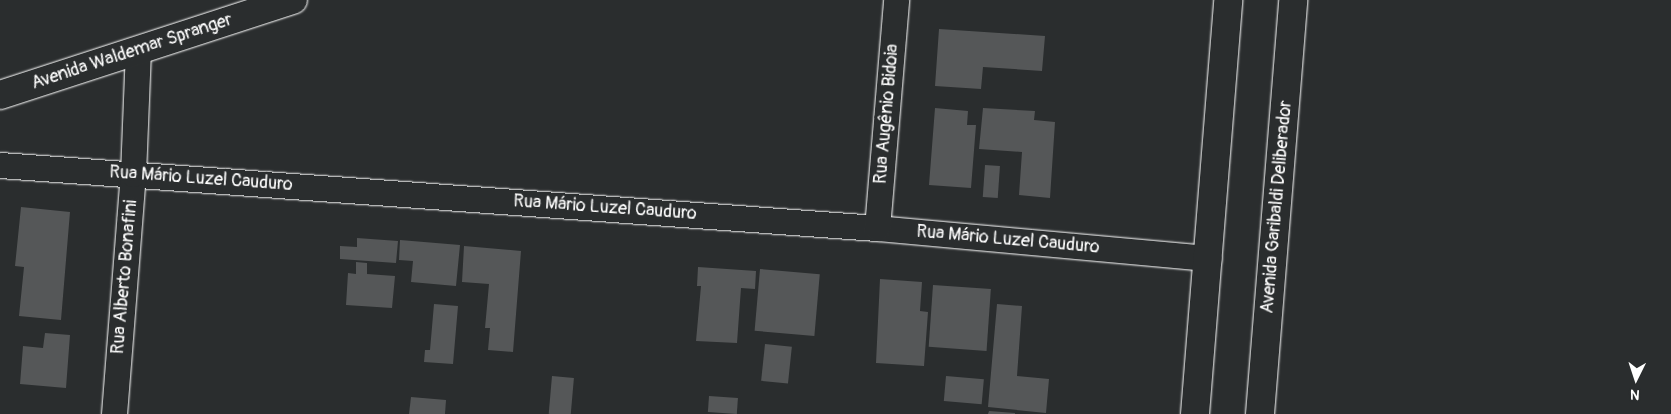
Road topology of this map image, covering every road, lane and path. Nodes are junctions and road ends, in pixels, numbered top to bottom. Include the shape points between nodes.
1 (293, 0) edge
2 (896, 0) edge
3 (1228, 0) edge
4 (1294, 0) edge
5 (138, 50) junction
6 (0, 95) edge
7 (0, 165) edge
8 (133, 174) junction
9 (877, 228) junction
10 (1209, 258) junction
11 (114, 414) edge
12 (1195, 414) edge
13 (1260, 414) edge

1 - 5 street, Avenida Waldemar Spranger
2 - 9 street, Rua Augênio Bidoia
3 - 10 street
4 - 13 street, Avenida Garibaldi Deliberador
5 - 6 street, Avenida Waldemar Spranger
5 - 8 street, Rua Alberto Bonafini
7 - 8 street, Rua Mário Luzel Cauduro
8 - 9 street, Rua Mário Luzel Cauduro
8 - 11 street, Rua Alberto Bonafini
9 - 10 street, Rua Mário Luzel Cauduro
10 - 12 street

